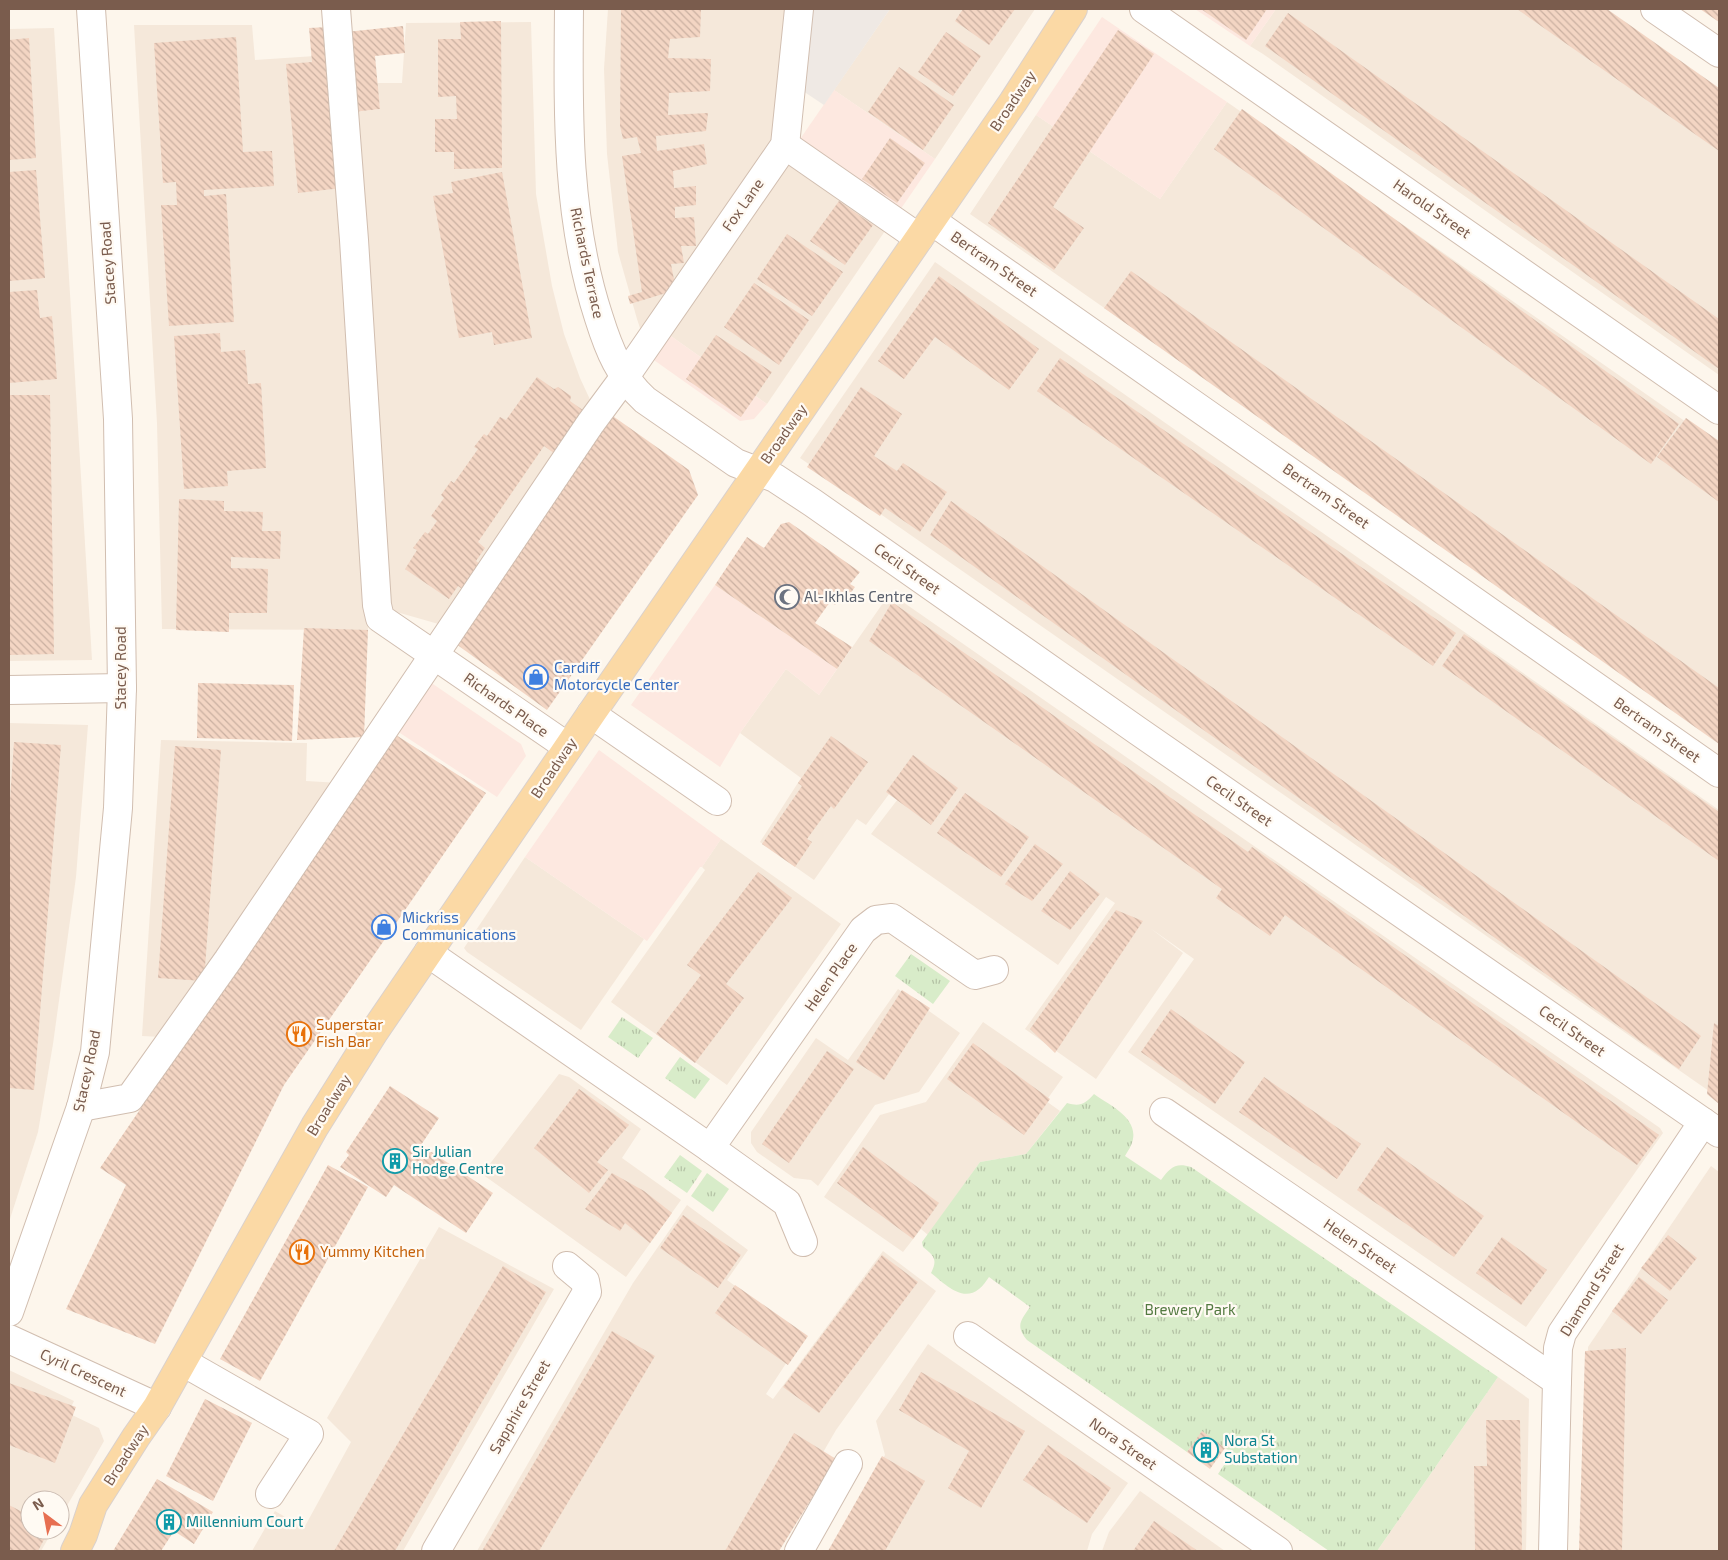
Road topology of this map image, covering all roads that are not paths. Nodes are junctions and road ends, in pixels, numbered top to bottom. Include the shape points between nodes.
1 (92, 9) edge
2 (336, 9) edge
3 (569, 9) edge
4 (799, 9) edge
5 (1073, 9) edge
6 (1144, 9) edge
7 (1655, 9) edge
8 (1719, 53) edge
9 (785, 146) junction
10 (925, 229) junction
11 (624, 378) junction
12 (1719, 410) edge
13 (758, 472) junction
14 (439, 658) junction
15 (122, 688) junction
16 (9, 690) edge
17 (591, 714) junction
18 (568, 748) junction
19 (1719, 774) edge
20 (717, 801) dead end
21 (428, 953) junction
22 (994, 970) dead end
23 (82, 1107) junction
24 (1164, 1112) dead end
25 (1711, 1128) edge
26 (710, 1148) junction
27 (803, 1242) dead end
28 (567, 1266) dead end
29 (9, 1312) edge
30 (968, 1336) dead end
31 (9, 1339) edge
32 (183, 1362) junction
33 (1557, 1381) junction
34 (157, 1407) junction
35 (848, 1464) dead end
36 (270, 1494) dead end
37 (75, 1551) edge
38 (436, 1551) edge
39 (799, 1551) edge
40 (1278, 1551) edge
41 (1553, 1551) edge

1 - 15 street, Stacey Road via 118,419
2 - 14 street, Richards Place via 377,605 380,618
3 - 11 street, Richards Terrace via 568,114 573,199 593,301
4 - 9 street, Fox Lane
5 - 10 main road, Broadway
6 - 12 street, Harold Street
7 - 8 street
9 - 10 street, Bertram Street
9 - 11 street, Fox Lane
10 - 13 main road, Broadway
10 - 19 street, Bertram Street
11 - 13 street, Richards Terrace via 645,400 736,463
11 - 14 street, Fox Lane via 590,424
13 - 17 main road, Broadway
13 - 25 street, Cecil Street via 775,478 813,503
14 - 18 street, Richards Place
14 - 23 street, Fox Lane via 130,1098
15 - 16 street
15 - 23 street, Stacey Road via 118,808 96,1042
17 - 18 main road, Broadway
17 - 20 street
18 - 21 main road, Broadway
21 - 26 street
21 - 32 main road, Broadway via 315,1126
22 - 26 street, Helen Place via 975,975 892,918 876,920 864,930
23 - 29 street, Stacey Road
24 - 33 street, Helen Street
25 - 33 street, Diamond Street via 1676,1164 1571,1318 1558,1348
26 - 27 street via 787,1203
28 - 38 street, Sapphire Street via 585,1281 587,1292
30 - 40 street, Nora Street
31 - 34 street, Cyril Crescent
32 - 34 main road, Broadway
32 - 36 street via 309,1434
33 - 41 street, Diamond Street
34 - 37 main road, Broadway via 93,1506
35 - 39 street

